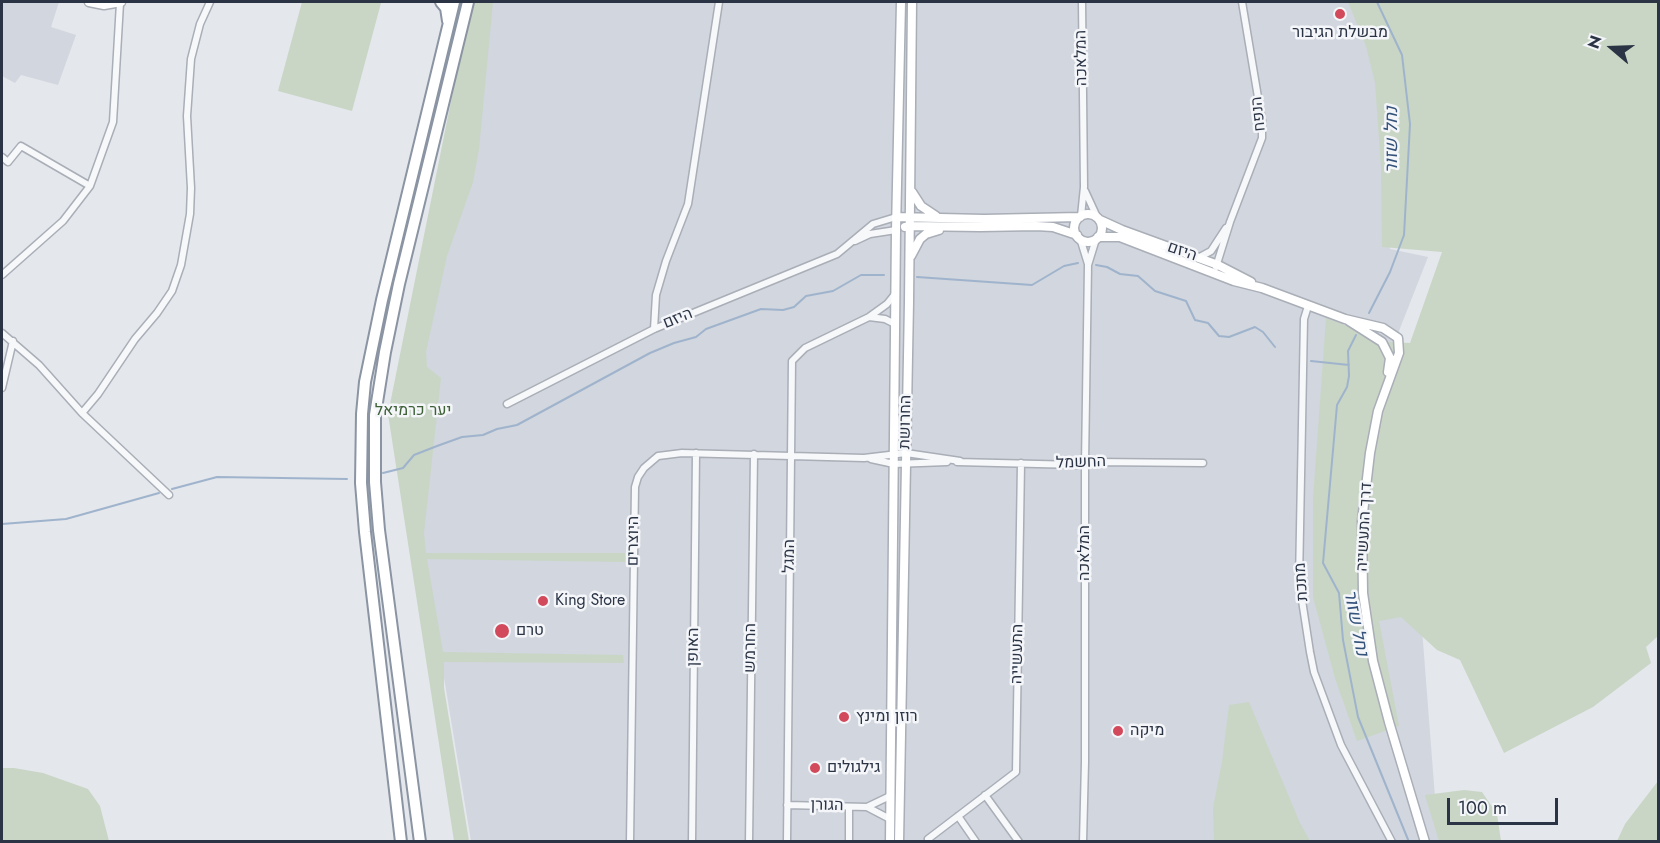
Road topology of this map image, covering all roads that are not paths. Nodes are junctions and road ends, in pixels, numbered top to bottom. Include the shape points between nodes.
1 (89, 2) edge
2 (121, 2) edge
3 (210, 2) edge
4 (441, 2) edge
5 (453, 2) edge
6 (468, 2) edge
7 (719, 2) edge
8 (901, 2) edge
9 (912, 2) edge
10 (1082, 2) edge
11 (1242, 2) edge
12 (448, 24) junction
13 (2, 157) edge
14 (90, 186) junction
15 (1084, 187) junction
16 (910, 188) junction
17 (1081, 216) junction
18 (896, 217) junction
19 (939, 218) junction
20 (1099, 219) junction
21 (910, 221) junction
22 (1230, 222) junction
23 (982, 223) junction
24 (949, 227) junction
25 (896, 230) junction
26 (1078, 237) junction
27 (1097, 238) junction
28 (852, 243) junction
29 (1198, 258) junction
30 (909, 262) junction
31 (1088, 265) junction
32 (1216, 268) junction
33 (2, 275) edge
34 (895, 294) junction
35 (1308, 306) junction
36 (869, 317) junction
37 (1345, 319) junction
38 (895, 324) junction
39 (654, 329) junction
40 (2, 333) edge
41 (13, 341) junction
42 (1386, 387) junction
43 (2, 388) edge
44 (507, 404) dead end
45 (82, 413) junction
46 (696, 453) junction
47 (906, 453) junction
48 (754, 454) junction
49 (894, 454) junction
50 (792, 455) junction
51 (864, 458) junction
52 (960, 461) junction
53 (1021, 463) junction
54 (1203, 463) dead end
55 (894, 464) junction
56 (905, 464) junction
57 (1084, 464) junction
58 (169, 495) dead end
59 (985, 795) junction
60 (890, 796) junction
61 (787, 806) junction
62 (849, 807) junction
63 (867, 807) junction
64 (958, 816) junction
65 (890, 819) junction
66 (401, 842) edge
67 (420, 842) edge
68 (630, 842) edge
69 (692, 842) edge
70 (749, 842) edge
71 (787, 842) edge
72 (849, 842) edge
73 (890, 842) edge
74 (899, 842) edge
75 (930, 842) edge
76 (976, 842) edge
77 (1019, 842) edge
78 (1083, 842) edge
79 (1392, 842) edge
80 (1425, 842) edge

1 - 2 street via 104,6
2 - 14 street via 113,122
3 - 45 street via 191,59 187,116 190,214 181,265 172,291
4 - 12 highway
5 - 12 highway
6 - 67 highway via 399,284 375,415 379,530
7 - 39 street via 688,204 656,294
8 - 18 street, החרושת
9 - 16 street, החרושת
10 - 15 street, המלאכה
11 - 22 street, הנפח via 1262,138
12 - 66 highway via 384,291 362,414 365,532
13 - 14 street via 8,162 21,146
14 - 33 street via 63,221
15 - 17 street, המלאכה
15 - 20 street, המלאכה
16 - 19 street via 918,203
16 - 21 street, החרושת
17 - 20 street via 1089,214
17 - 23 street, היזם
17 - 26 street, המלאכה via 1075,224
18 - 21 street, היזם
18 - 25 street, החרושת
18 - 28 street, היזם via 873,224
19 - 21 street, היזם
19 - 23 street, היזם
20 - 27 street, המלאכה via 1102,229
20 - 29 street, היזם
21 - 24 street, היזם
21 - 25 street, היזם
21 - 30 street, החרושת
22 - 29 street, הנפח via 1211,250
22 - 32 street, הנפח
23 - 24 street, היזם
23 - 26 street, היזם via 1053,227
24 - 30 street via 920,239
25 - 28 street, היזם via 870,234
25 - 34 street, החרושת
26 - 27 street via 1086,241
26 - 31 street, המלאכה
27 - 31 street, המלאכה
27 - 32 street, היזם via 1120,237
28 - 39 street, היזם via 837,254
29 - 32 street, היזם
30 - 47 street, החרושת
31 - 57 street, המלאכה
32 - 35 street, היזם
34 - 36 street, המגל
34 - 38 street, החרושת
35 - 37 street, דרך התעשייה
35 - 79 street, מתכת via 1304,319 1299,581 1310,652 1341,745
36 - 38 street
36 - 50 street, המגל via 805,348 792,361
37 - 42 street, דרך התעשייה via 1377,337 1386,348 1390,358
37 - 42 street, דרך התעשייה via 1383,328 1398,338 1399,353
38 - 49 street, החרושת
39 - 44 street, היזם
40 - 41 street
41 - 43 street
41 - 45 street
42 - 80 street, דרך התעשייה via 1370,453 1362,521 1363,593 1373,661
45 - 58 street
46 - 48 street, היוצרים
46 - 68 street, היוצרים via 658,456 644,468 635,487
46 - 69 street, האופן
47 - 49 street, היוצרים
47 - 52 street, החשמל
47 - 56 street, החרושת
48 - 50 street, היוצרים
48 - 70 street, החרמש
49 - 51 street, היוצרים
49 - 55 street, החרושת
50 - 51 street, היוצרים
50 - 61 street, המגל
51 - 55 street, היוצרים
52 - 53 street, החשמל
52 - 56 street, החשמל
53 - 57 street, החשמל
53 - 59 street, התעשייה via 1016,772
54 - 57 street, החשמל
55 - 56 street, היוצרים
55 - 60 street, החרושת
56 - 74 street, החרושת
57 - 78 street, המלאכה
59 - 64 street, התעשייה
59 - 77 street
60 - 63 street, הגורן
60 - 65 street, החרושת
61 - 62 street, הגורן
61 - 71 street, המגל
62 - 63 street, הגורן
62 - 72 street
63 - 65 street, הגורן
64 - 75 street, התעשייה via 928,839
64 - 76 street
65 - 73 street, החרושת

